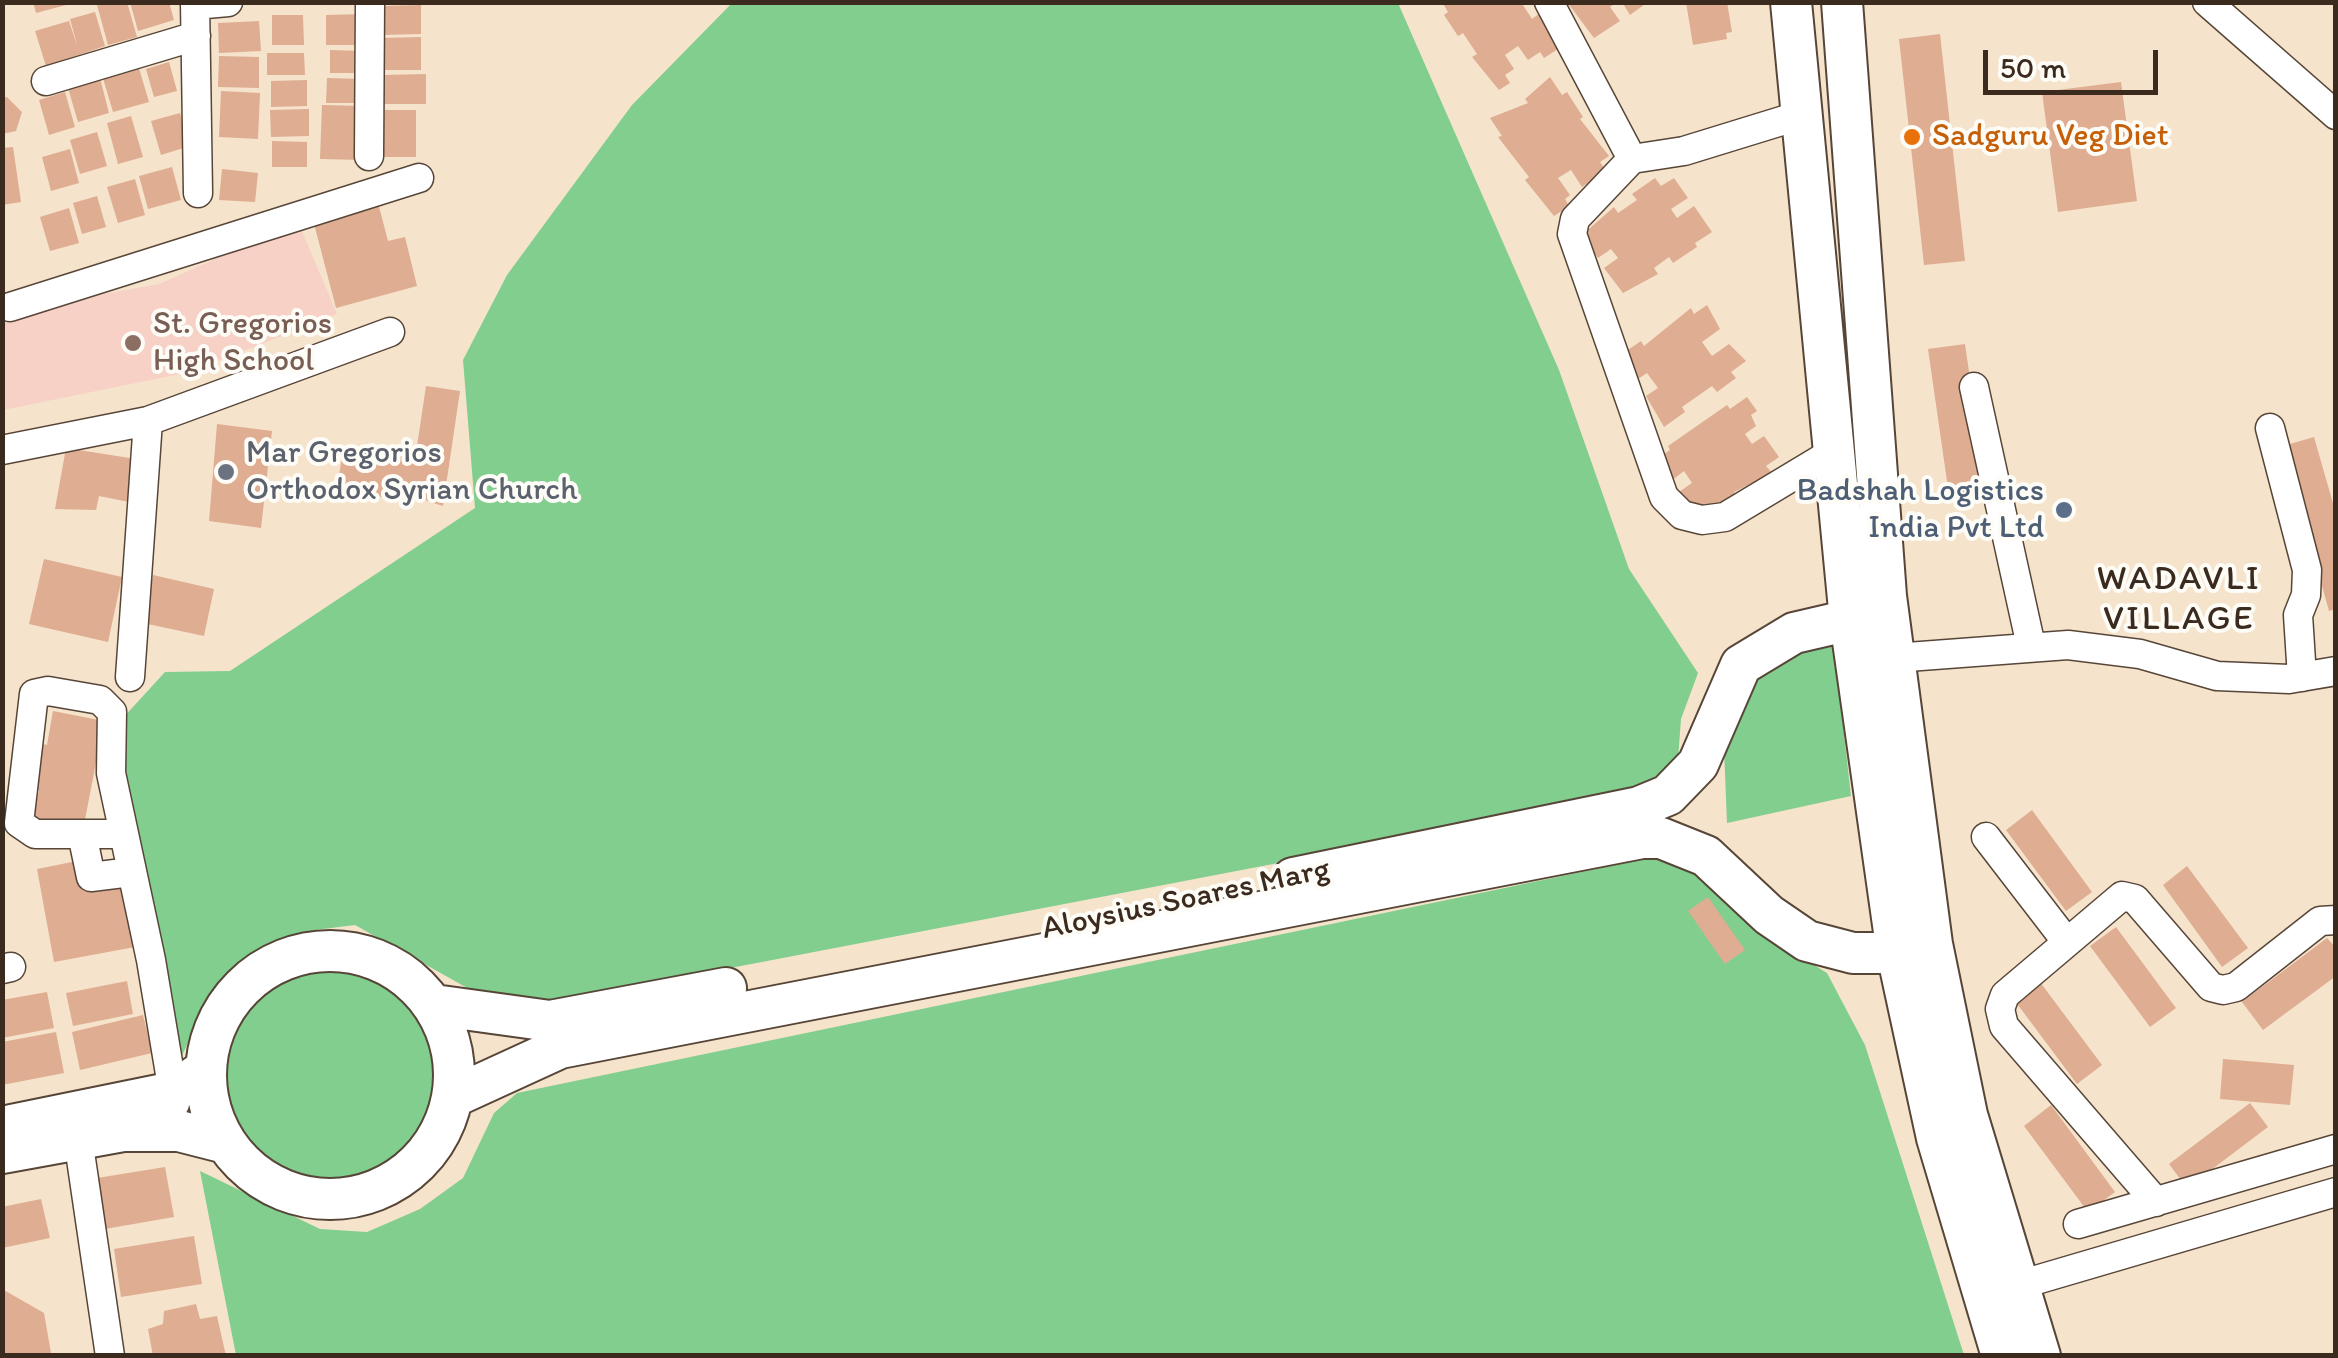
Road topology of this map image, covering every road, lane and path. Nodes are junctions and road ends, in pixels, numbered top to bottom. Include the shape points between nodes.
1 (228, 2) edge
2 (370, 2) edge
3 (1549, 2) edge
4 (2207, 2) edge
5 (195, 4) edge
6 (1842, 16) edge
7 (1792, 17) edge
8 (196, 36) junction
9 (46, 81) dead end
10 (1801, 115) junction
11 (2336, 115) edge
12 (369, 156) dead end
13 (1632, 158) junction
14 (420, 178) dead end
15 (198, 193) dead end
16 (10, 306) dead end
17 (390, 332) dead end
18 (1974, 387) dead end
19 (148, 422) junction
20 (2270, 428) dead end
21 (2, 450) edge
22 (1833, 452) junction
23 (1872, 640) junction
24 (2031, 646) junction
25 (2336, 672) edge
26 (130, 676) dead end
27 (2302, 676) junction
28 (82, 834) junction
29 (122, 834) junction
30 (1585, 834) junction
31 (1986, 837) dead end
32 (131, 872) junction
33 (2336, 920) edge
34 (2066, 941) junction
35 (1914, 949) junction
36 (972, 957) junction
37 (434, 1006) junction
38 (206, 1068) junction
39 (453, 1097) junction
40 (176, 1111) junction
41 (76, 1124) junction
42 (2, 1127) edge
43 (226, 1144) junction
44 (2336, 1149) edge
45 (2, 1153) edge
46 (2336, 1192) edge
47 (2156, 1202) junction
48 (2078, 1224) dead end
49 (2000, 1291) junction
50 (110, 1356) edge
51 (2002, 1356) edge
52 (2040, 1356) edge

1 - 5 street
2 - 12 street
3 - 13 street
4 - 11 street
5 - 8 street
6 - 7 main road
6 - 23 main road
7 - 10 main road
8 - 9 street
8 - 15 street
10 - 13 street via 1684,151
10 - 22 main road
13 - 22 street via 1575,219 1572,234 1664,497 1682,515 1724,517
14 - 16 street
17 - 19 street
18 - 24 street
19 - 21 street
19 - 26 street
20 - 27 street via 2307,570 2298,615
22 - 23 main road
23 - 24 street
23 - 30 main road, Aloysius Soares Marg via 1794,634 1741,665 1698,764 1668,795
23 - 35 main road
24 - 27 street via 2140,654 2217,676
25 - 27 street
28 - 29 street
28 - 29 street via 35,834 17,818 32,701 41,691 109,704
28 - 32 street via 91,877
29 - 32 street
30 - 35 main road, Aloysius Soares Marg via 1662,838 1706,856 1807,941 1852,952
30 - 36 main road, Aloysius Soares Marg
31 - 34 street
32 - 40 street
33 - 34 street via 2320,922 2236,988 2223,990 2211,987 2135,899 2111,902
34 - 47 street via 2005,994 2004,1026
35 - 49 main road via 1938,1138
36 - 37 main road, Aloysius Soares Marg via 550,1020
36 - 39 main road, Aloysius Soares Marg via 560,1048
37 - 38 main road via 408,977 374,958 336,950 297,954 262,970 233,996 214,1030
37 - 39 main road via 451,1050
38 - 40 main road
38 - 43 main road via 210,1108
39 - 43 main road via 439,1137 412,1170 376,1192 334,1200 292,1194 255,1174
40 - 41 main road
40 - 43 main road
41 - 42 main road
41 - 45 main road
41 - 50 street
44 - 47 street
46 - 49 street
47 - 48 street
49 - 51 main road
49 - 52 main road

